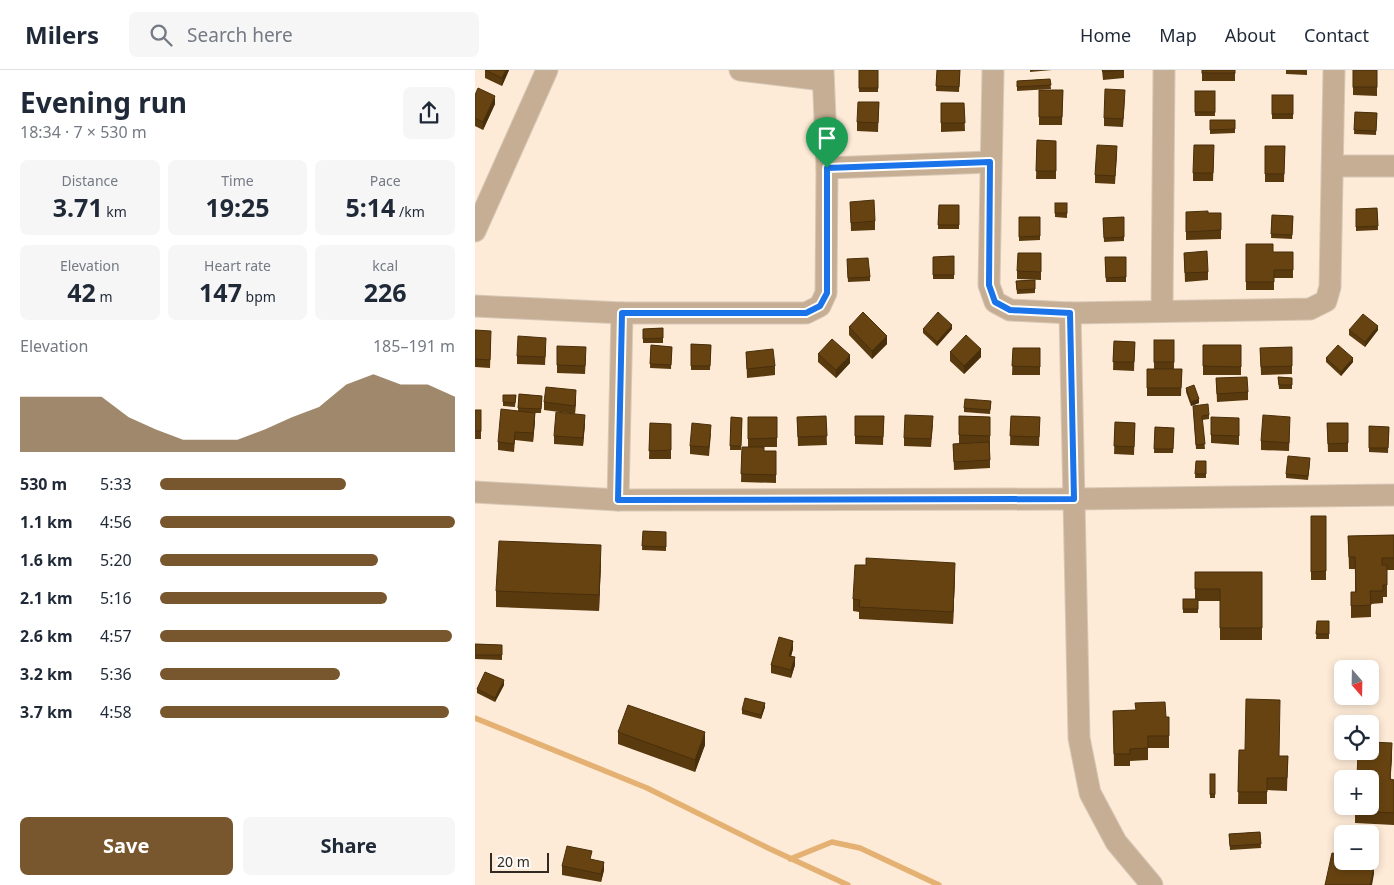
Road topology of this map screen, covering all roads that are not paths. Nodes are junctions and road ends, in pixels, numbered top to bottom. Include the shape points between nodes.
1 (547, 70) edge
2 (740, 70) edge
3 (993, 70) edge
4 (1164, 70) edge
5 (1334, 70) edge
6 (823, 75) edge
7 (990, 162) junction
8 (1333, 166) junction
9 (1394, 166) edge
10 (827, 168) junction
11 (475, 231) edge
12 (475, 306) edge
13 (1162, 311) junction
14 (622, 313) junction
15 (1070, 313) junction
16 (475, 492) edge
17 (1394, 495) edge
18 (1074, 499) junction
19 (618, 500) junction
20 (1152, 885) edge

1 - 11 street
2 - 6 street
3 - 7 street
4 - 13 street
5 - 8 street
6 - 10 street
7 - 10 street
7 - 15 street via 989,285 995,302 1010,310
8 - 9 street
8 - 13 street via 1330,287 1326,301 1310,309
10 - 14 street via 827,293 820,306 806,313
12 - 14 street
13 - 15 street
14 - 19 street
15 - 18 street
16 - 19 street
17 - 18 street
18 - 19 street
18 - 20 street via 1079,738 1089,793 1115,842

